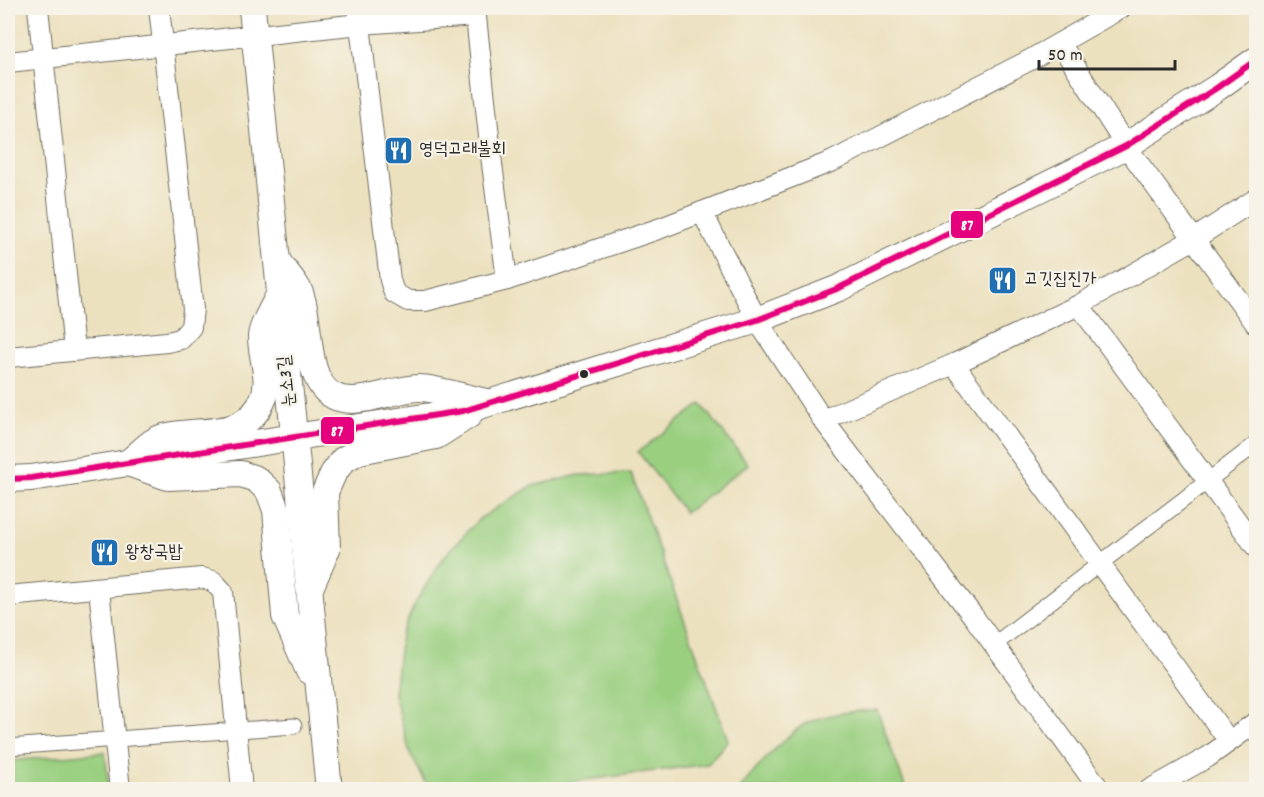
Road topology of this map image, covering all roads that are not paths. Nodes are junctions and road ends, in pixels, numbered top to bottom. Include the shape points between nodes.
1 (38, 8) edge
2 (159, 8) edge
3 (252, 8) edge
4 (1121, 8) edge
5 (476, 12) edge
6 (359, 16) edge
7 (255, 35) junction
8 (1060, 43) junction
9 (162, 45) junction
10 (43, 58) junction
11 (1257, 60) edge
12 (8, 62) edge
13 (1126, 146) junction
14 (1257, 200) edge
15 (702, 212) junction
16 (1194, 239) junction
17 (276, 260) junction
18 (507, 280) junction
19 (280, 293) junction
20 (1079, 305) junction
21 (758, 320) junction
22 (1257, 324) edge
23 (74, 350) junction
24 (8, 357) edge
25 (954, 364) junction
26 (489, 403) junction
27 (823, 420) junction
28 (294, 437) junction
29 (1257, 444) edge
30 (128, 463) junction
31 (8, 479) edge
32 (1208, 481) junction
33 (1257, 547) edge
34 (1100, 564) junction
35 (99, 589) junction
36 (309, 591) junction
37 (8, 596) edge
38 (994, 644) junction
39 (319, 695) junction
40 (1257, 722) edge
41 (294, 726) dead end
42 (236, 730) junction
43 (114, 739) junction
44 (1229, 741) junction
45 (8, 747) edge
46 (120, 789) edge
47 (242, 789) edge
48 (328, 789) edge
49 (1100, 789) edge
50 (1149, 789) edge

1 - 10 street
2 - 9 street
3 - 7 street, 눈소3길
4 - 8 street
5 - 6 street
5 - 18 street
6 - 7 street
6 - 18 street via 394,293 408,302 425,301
7 - 9 street
7 - 17 street, 눈소3길
8 - 13 street
8 - 15 street via 833,161
9 - 10 street
9 - 23 street via 193,309 191,327 181,339
10 - 12 street
10 - 23 street
11 - 13 street
13 - 16 street
13 - 21 street via 839,288
14 - 16 street
15 - 18 street
15 - 21 street
16 - 20 street
16 - 22 street
17 - 19 street, 눈소3길
17 - 26 street via 301,294 314,369 319,382 332,394 348,401 365,400 419,387
19 - 28 street, 눈소3길
19 - 30 street via 261,335 267,383 264,396 246,422 233,429 162,437
20 - 25 street
20 - 32 street
21 - 26 street
21 - 27 street
23 - 24 street
25 - 27 street
25 - 34 street
26 - 28 street via 464,411
26 - 36 street via 436,436 359,451 343,460 325,492 327,549
27 - 38 street
28 - 30 street
28 - 36 street, 눈소3길
29 - 32 street
30 - 31 street
30 - 39 street via 168,477 241,474 256,479 269,491 276,510 285,616
32 - 33 street
32 - 34 street
34 - 38 street
34 - 44 street
35 - 37 street
35 - 42 street via 213,580 223,592
35 - 43 street
36 - 39 street, 눈소3길
38 - 49 street
39 - 48 street, 눈소3길
40 - 44 street
41 - 42 street
42 - 43 street
42 - 47 street
43 - 45 street
43 - 46 street
44 - 50 street

